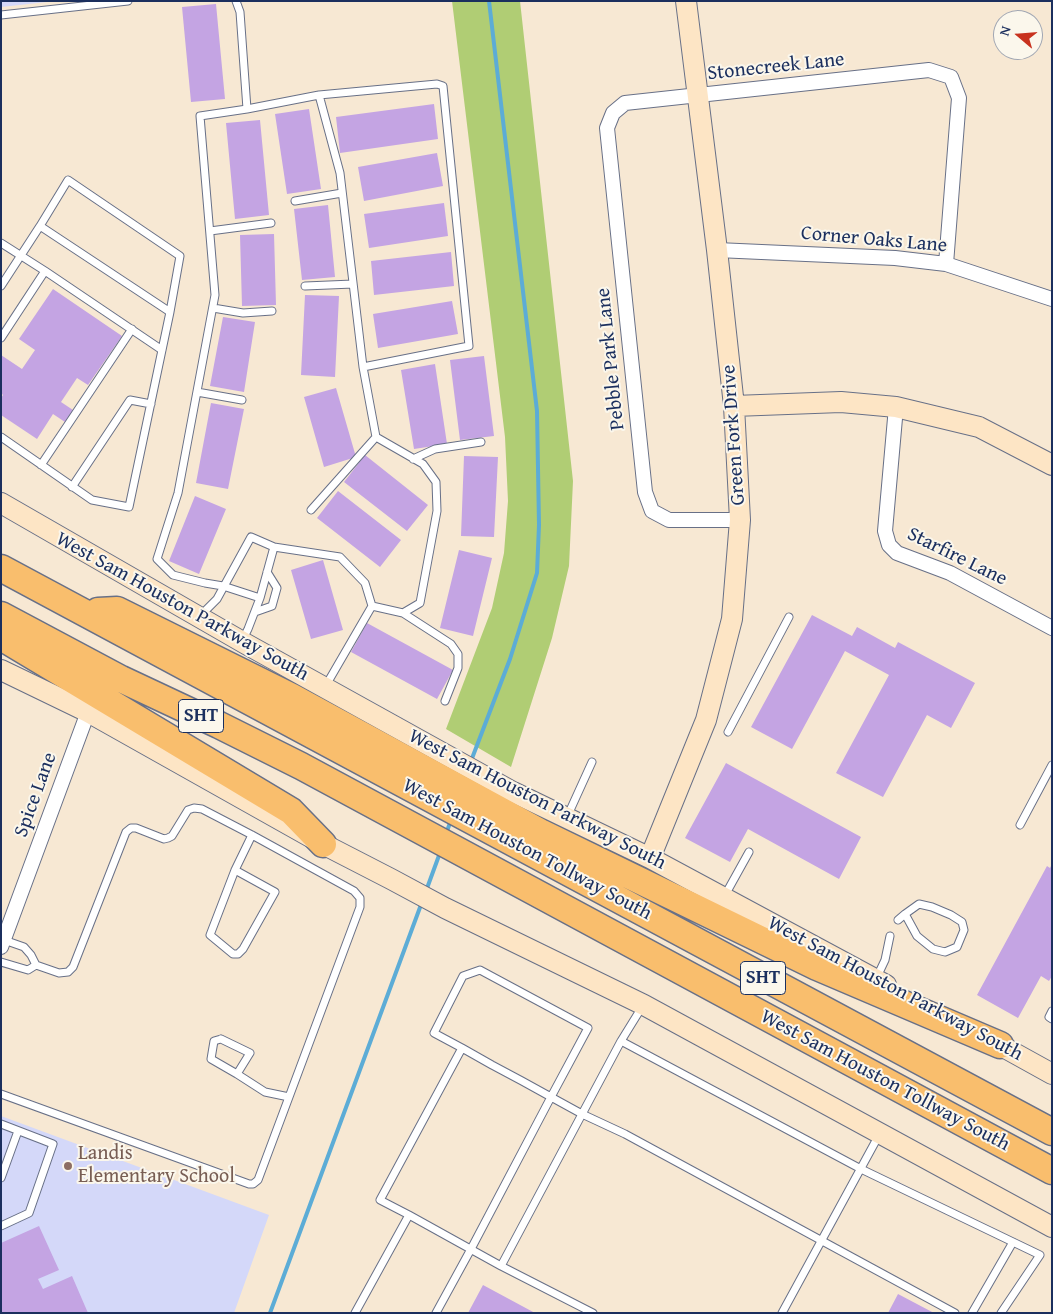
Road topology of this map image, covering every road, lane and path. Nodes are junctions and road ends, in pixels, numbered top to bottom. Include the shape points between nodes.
1 (128, 1) edge
2 (236, 1) edge
3 (686, 1) edge
4 (1, 15) edge
5 (319, 95) junction
6 (698, 96) junction
7 (247, 109) junction
8 (613, 113) joint
9 (342, 193) junction
10 (295, 201) dead end
11 (271, 223) dead end
12 (40, 226) junction
13 (210, 231) junction
14 (1, 243) edge
15 (717, 250) junction
16 (21, 256) junction
17 (946, 264) junction
18 (45, 271) junction
19 (353, 284) junction
20 (1, 286) edge
21 (305, 286) dead end
22 (1052, 299) edge
23 (213, 308) junction
24 (272, 311) dead end
25 (170, 312) junction
26 (132, 329) junction
27 (1, 338) edge
28 (162, 350) junction
29 (363, 367) junction
30 (197, 392) junction
31 (242, 400) dead end
32 (150, 404) junction
33 (734, 406) junction
34 (896, 406) junction
35 (1, 437) edge
36 (376, 437) junction
37 (481, 442) dead end
38 (413, 458) junction
39 (41, 465) junction
40 (1052, 465) edge
41 (72, 486) junction
42 (1, 504) edge
43 (311, 510) dead end
44 (740, 520) junction
45 (274, 547) junction
46 (1, 568) edge
47 (267, 572) junction
48 (223, 586) junction
49 (260, 598) junction
50 (372, 606) junction
51 (83, 612) junction
52 (255, 612) junction
53 (403, 613) junction
54 (1, 615) edge
55 (198, 616) junction
56 (789, 617) dead end
57 (1052, 628) edge
58 (1, 637) edge
59 (242, 641) junction
60 (1, 670) edge
61 (325, 687) junction
62 (446, 701) dead end
63 (88, 712) junction
64 (728, 732) dead end
65 (423, 755) junction
66 (592, 762) dead end
67 (1052, 765) edge
68 (566, 818) junction
69 (1020, 825) dead end
70 (252, 835) junction
71 (323, 844) junction
72 (749, 852) dead end
73 (650, 858) junction
74 (235, 870) junction
75 (724, 898) junction
76 (905, 914) junction
77 (898, 920) dead end
78 (890, 936) dead end
79 (3, 944) edge
80 (1, 962) edge
81 (36, 965) junction
82 (876, 979) junction
83 (644, 1005) junction
84 (1052, 1011) edge
85 (1052, 1019) edge
86 (621, 1041) junction
87 (1000, 1045) junction
88 (462, 1048) junction
89 (237, 1074) junction
90 (1052, 1074) edge
91 (1, 1094) edge
92 (289, 1097) junction
93 (551, 1097) junction
94 (582, 1114) junction
95 (1, 1124) edge
96 (18, 1131) junction
97 (1052, 1132) edge
98 (880, 1133) junction
99 (860, 1169) junction
100 (1052, 1171) edge
101 (1, 1178) edge
102 (409, 1214) junction
103 (1, 1226) edge
104 (1052, 1227) edge
105 (821, 1241) junction
106 (1013, 1242) junction
107 (471, 1249) junction
108 (501, 1266) junction
109 (355, 1313) edge
110 (436, 1313) edge
111 (593, 1313) edge
112 (782, 1313) edge
113 (955, 1313) edge
114 (972, 1313) edge
115 (1001, 1313) edge

1 - 4 lane
2 - 7 lane via 240,12
3 - 6 main road, Green Fork Drive
5 - 7 lane
5 - 9 lane via 340,172
5 - 29 lane via 442,86 469,346
6 - 8 street, Stonecreek Lane via 625,103
6 - 15 main road, Green Fork Drive
6 - 17 street, Stonecreek Lane via 929,70 951,77 959,98
7 - 13 lane via 200,116
8 - 44 street, Pebble Park Lane via 607,128 645,492 652,511 669,520
9 - 10 lane
9 - 19 lane
11 - 13 lane
12 - 16 lane
12 - 25 lane
12 - 25 lane via 68,180 180,256
13 - 23 lane via 215,295
14 - 16 lane
15 - 17 street, Corner Oaks Lane via 895,258
15 - 33 main road, Green Fork Drive
16 - 18 lane
16 - 20 lane
17 - 22 street, Corner Oaks Lane
18 - 26 lane
18 - 27 lane
19 - 21 lane
19 - 29 lane
23 - 24 lane via 244,313
23 - 30 lane
25 - 28 lane
26 - 28 lane
26 - 39 lane
28 - 32 lane
29 - 36 lane
30 - 31 lane
30 - 48 lane via 178,493 157,559 173,574
32 - 41 lane via 130,400
32 - 41 lane via 128,507 92,500
33 - 34 main road via 841,402
33 - 44 main road, Green Fork Drive
34 - 40 main road via 979,427
34 - 57 street, Starfire Lane via 885,531 889,545 897,553 950,572
35 - 39 lane
36 - 38 lane
36 - 43 lane
37 - 38 lane via 434,449
38 - 53 lane via 423,464 436,482 437,511 420,603
39 - 41 lane
42 - 55 main road, West Sam Houston Parkway South
44 - 73 main road, Green Fork Drive via 732,618 706,720
45 - 47 lane
45 - 48 lane via 251,537
45 - 50 lane via 340,556 365,583
46 - 51 highway, West Sam Houston Tollway South / SHT
47 - 49 lane
47 - 52 lane via 277,588 272,606
48 - 49 lane
48 - 55 lane via 217,599
49 - 52 lane
50 - 53 lane
50 - 61 lane
51 - 65 highway via 117,610 292,698
51 - 97 highway, West Sam Houston Tollway South / SHT
52 - 59 lane
53 - 62 lane via 451,644 458,654 458,668
54 - 100 highway, West Sam Houston Tollway South / SHT via 121,679 220,724
55 - 59 main road, West Sam Houston Parkway South
56 - 64 lane
58 - 71 highway via 291,810
59 - 61 main road, West Sam Houston Parkway South
60 - 63 main road
61 - 65 main road, West Sam Houston Parkway South
63 - 71 main road
63 - 79 street, Spice Lane
65 - 68 main road, West Sam Houston Parkway South via 499,783
65 - 87 highway via 499,809 540,832 817,967
66 - 68 lane
67 - 69 lane
68 - 73 main road, West Sam Houston Parkway South
70 - 74 lane
70 - 81 lane via 202,808 188,810 168,838 131,828 126,832 73,968 59,973
70 - 92 lane via 354,891 360,898 360,907
71 - 83 main road via 445,908
72 - 75 lane
73 - 75 main road, West Sam Houston Parkway South
74 - 74 lane via 210,935 233,954 238,954 275,892
75 - 82 main road, West Sam Houston Parkway South
76 - 76 lane via 919,904 962,922 964,930 957,947 945,952 933,949 917,936
76 - 77 lane
78 - 82 lane via 885,960
79 - 81 lane via 24,947
80 - 81 lane via 28,970
82 - 87 main road, West Sam Houston Parkway South
83 - 86 lane
83 - 98 main road
84 - 85 lane via 1049,1017
86 - 94 lane
86 - 99 lane
87 - 90 main road, West Sam Houston Parkway South
88 - 93 lane
88 - 93 lane via 434,1033 463,976 480,970 588,1028
88 - 102 lane via 380,1200
89 - 89 lane via 250,1053 221,1039 214,1041 211,1059
89 - 92 lane via 265,1092
91 - 92 lane via 249,1184 258,1180
93 - 94 lane
93 - 107 lane
94 - 105 lane via 625,1134
94 - 108 lane
95 - 96 lane
96 - 101 lane
96 - 103 lane via 53,1144 29,1213
98 - 99 lane
98 - 104 main road
99 - 105 lane
99 - 106 lane
102 - 107 lane
102 - 109 lane
105 - 112 lane
105 - 113 lane
106 - 114 lane
106 - 115 lane via 1040,1255
107 - 108 lane
107 - 110 lane
108 - 111 lane

